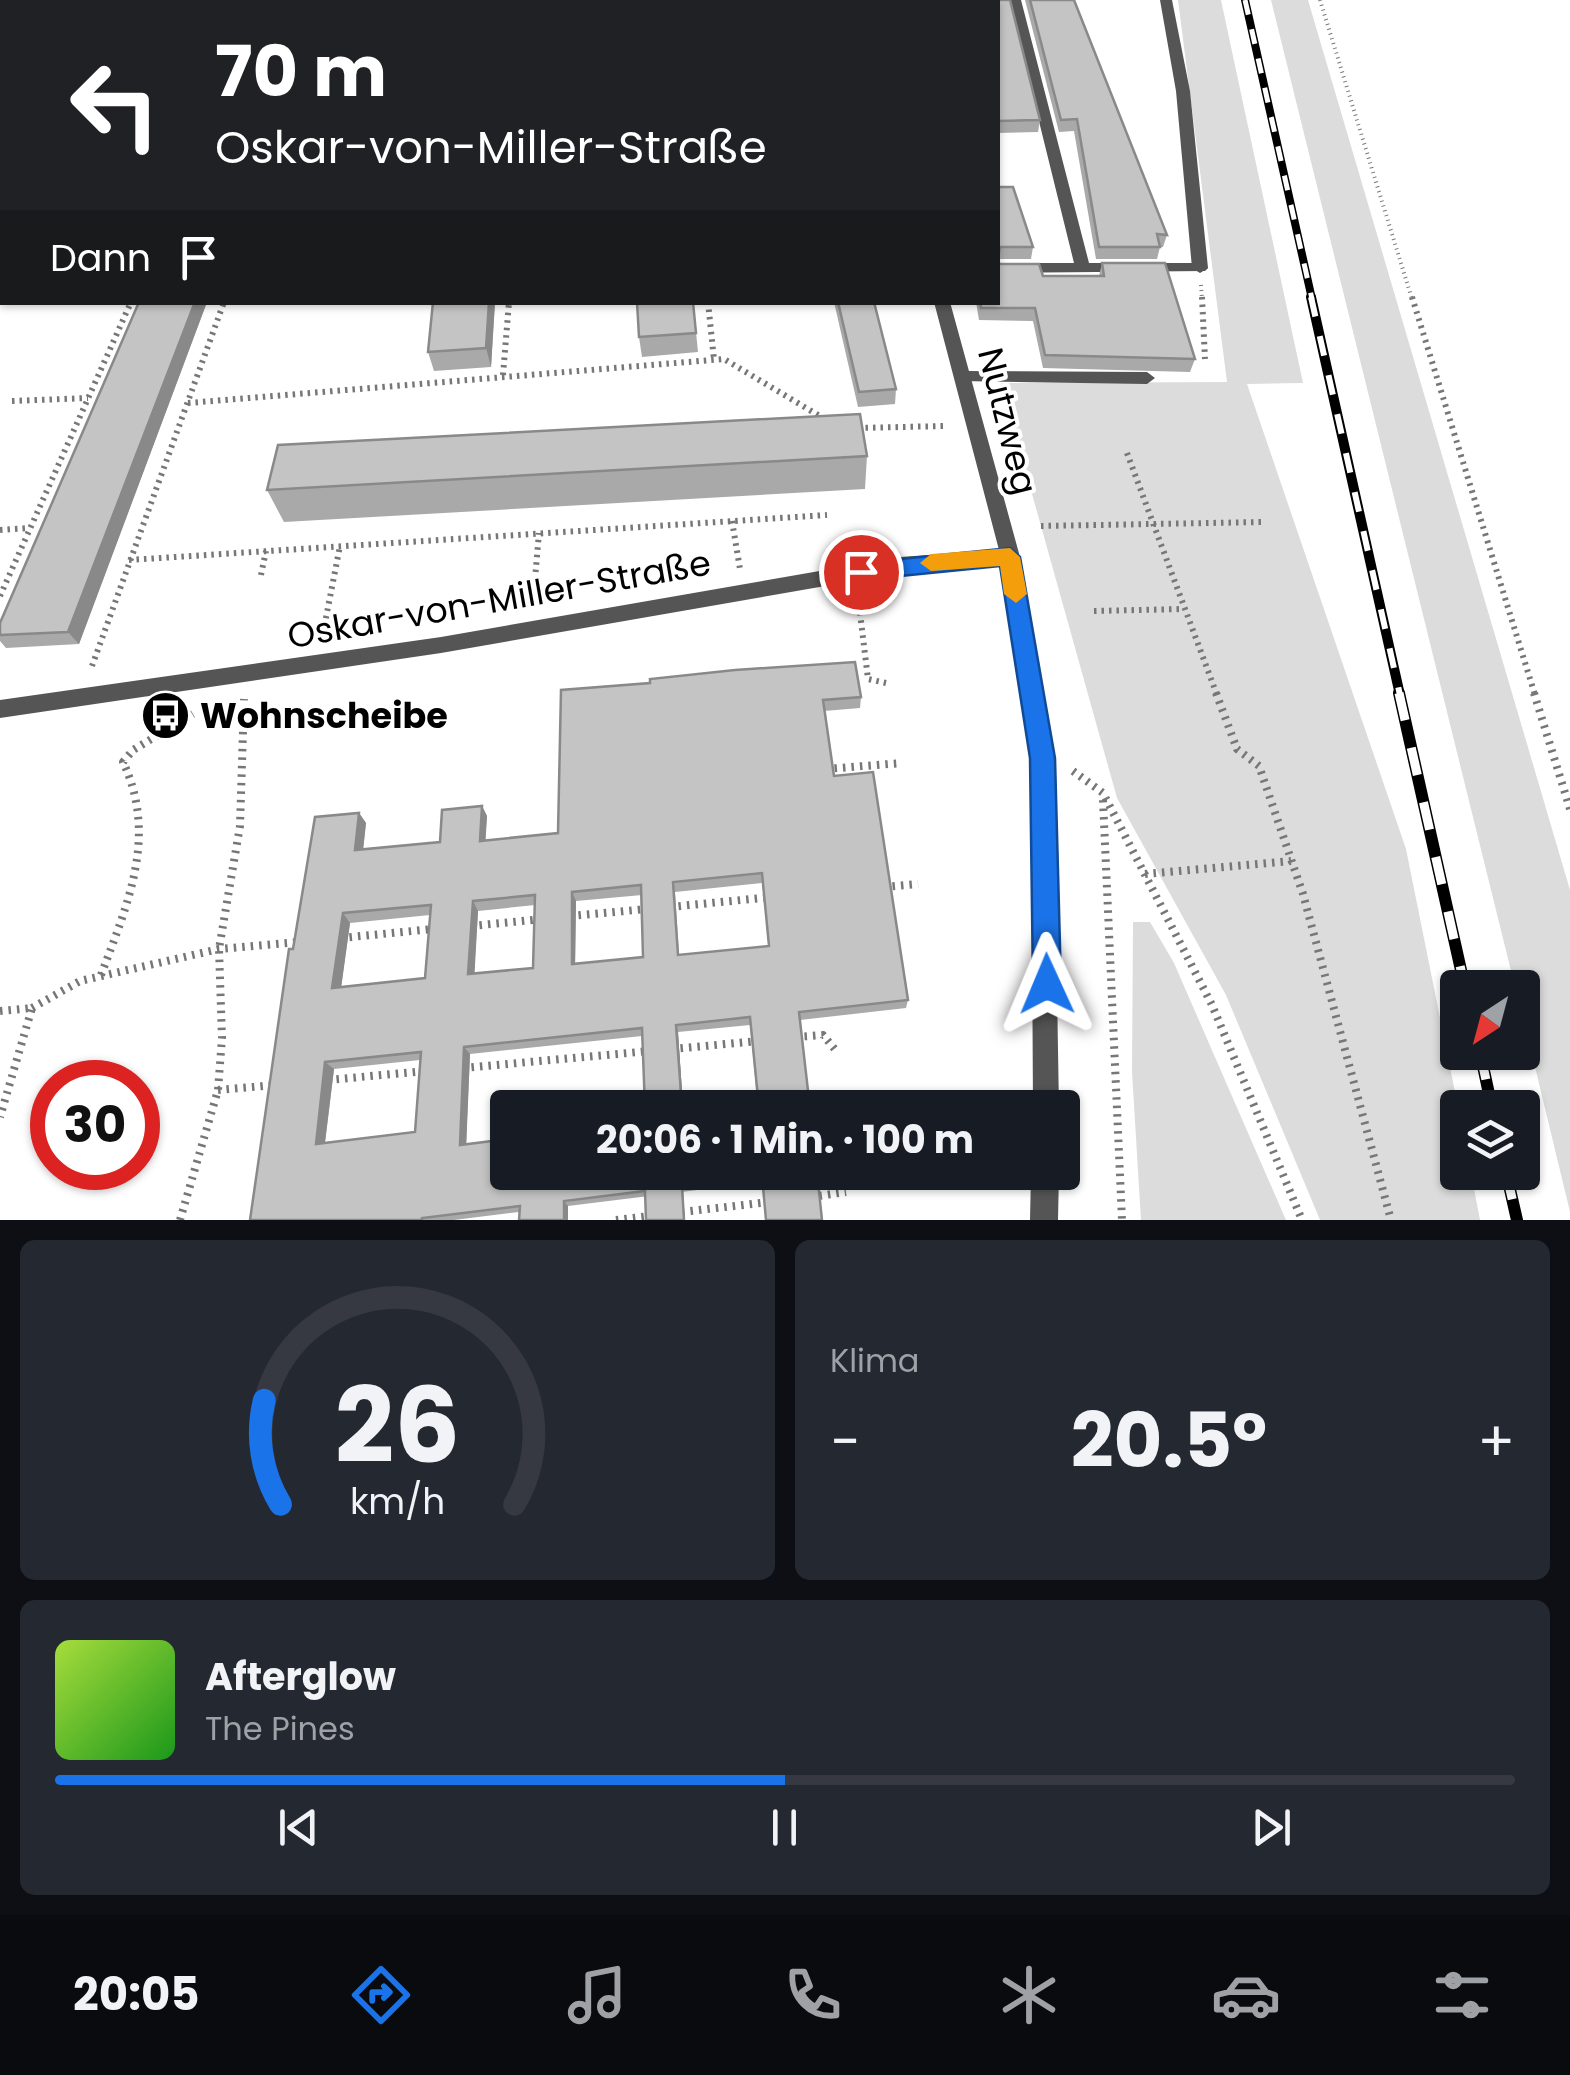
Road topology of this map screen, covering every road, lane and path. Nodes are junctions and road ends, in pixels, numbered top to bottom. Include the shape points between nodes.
1 (1016, 0) edge
2 (1166, 0) edge
3 (1320, 0) edge
4 (1082, 266) junction
5 (1000, 268) edge
6 (1200, 268) junction
7 (130, 305) edge
8 (223, 305) edge
9 (509, 305) edge
10 (708, 305) edge
11 (943, 305) edge
12 (1205, 359) dead end
13 (714, 360) junction
14 (503, 376) junction
15 (964, 377) junction
16 (1147, 378) edge
17 (88, 398) junction
18 (12, 401) dead end
19 (188, 403) junction
20 (976, 425) junction
21 (1127, 453) dead end
22 (827, 515) dead end
23 (732, 521) junction
24 (1264, 522) dead end
25 (1153, 523) junction
26 (1041, 526) dead end
27 (30, 528) junction
28 (0, 530) edge
29 (539, 533) junction
30 (340, 546) junction
31 (266, 551) junction
32 (1010, 557) junction
33 (129, 560) junction
34 (261, 575) dead end
35 (743, 590) junction
36 (0, 596) edge
37 (1184, 609) junction
38 (1094, 611) dead end
39 (860, 613) dead end
40 (530, 630) junction
41 (317, 664) junction
42 (241, 675) junction
43 (886, 683) dead end
44 (80, 700) junction
45 (244, 703) junction
46 (229, 706) dead end
47 (0, 709) edge
48 (199, 712) dead end
49 (1042, 758) junction
50 (902, 763) dead end
51 (824, 770) edge
52 (1103, 794) junction
53 (1570, 808) edge
54 (1292, 861) junction
55 (1146, 874) junction
56 (918, 884) dead end
57 (878, 888) edge
58 (780, 897) edge
59 (466, 926) edge
60 (446, 928) edge
61 (330, 939) edge
62 (311, 940) edge
63 (219, 949) junction
64 (101, 976) junction
65 (32, 1008) junction
66 (0, 1011) edge
67 (784, 1038) edge
68 (765, 1040) edge
69 (838, 1054) dead end
70 (454, 1068) edge
71 (434, 1070) edge
72 (318, 1081) edge
73 (279, 1084) edge
74 (218, 1090) junction
75 (1046, 1090) edge
76 (0, 1116) edge
77 (1045, 1190) edge
78 (846, 1192) dead end
79 (808, 1197) edge
80 (788, 1199) edge
81 (674, 1213) edge
82 (654, 1216) edge
83 (180, 1220) edge
84 (616, 1220) edge
85 (1044, 1220) edge
86 (1122, 1220) edge
87 (1302, 1220) edge
88 (1391, 1220) edge

1 - 4 street
2 - 6 street
3 - 53 path
4 - 5 street
4 - 6 street
6 - 12 path
7 - 17 path
8 - 19 path
9 - 14 path
10 - 13 path
11 - 15 street, Nutzweg
13 - 14 path
13 - 20 path via 724,359 841,428
14 - 19 path
15 - 16 street
15 - 20 street, Nutzweg
17 - 18 path
17 - 27 path
19 - 33 path
20 - 32 street, Nutzweg
21 - 25 path
22 - 23 path
23 - 29 path
23 - 35 path
24 - 25 path
25 - 26 path
25 - 37 path
27 - 28 path
27 - 36 path
29 - 30 path
29 - 40 path
30 - 31 path
30 - 41 path
31 - 33 path
31 - 34 path
32 - 35 street, Oskar-von-Miller-Straße
32 - 49 street, Nutzweg
33 - 44 path
35 - 40 street, Oskar-von-Miller-Straße
37 - 38 path
37 - 54 path via 1237,749 1258,766
39 - 43 path via 868,679
40 - 41 street, Oskar-von-Miller-Straße
41 - 42 street, Oskar-von-Miller-Straße
42 - 44 street, Oskar-von-Miller-Straße
42 - 45 path
44 - 47 street, Oskar-von-Miller-Straße
45 - 46 path
45 - 63 path via 240,826
48 - 64 path via 123,762 141,828
49 - 52 path
49 - 75 street, Nutzweg
50 - 51 path
52 - 55 path
52 - 86 path
54 - 55 path
54 - 88 path
55 - 87 path via 1212,1004
56 - 57 path
58 - 59 path
60 - 61 path
62 - 63 path
63 - 64 path
63 - 74 path
64 - 65 path
65 - 66 path
65 - 76 path
67 - 69 path via 823,1035
68 - 70 path
71 - 72 path
73 - 74 path
74 - 83 path
77 - 85 street
78 - 79 path
80 - 81 path
82 - 84 path

